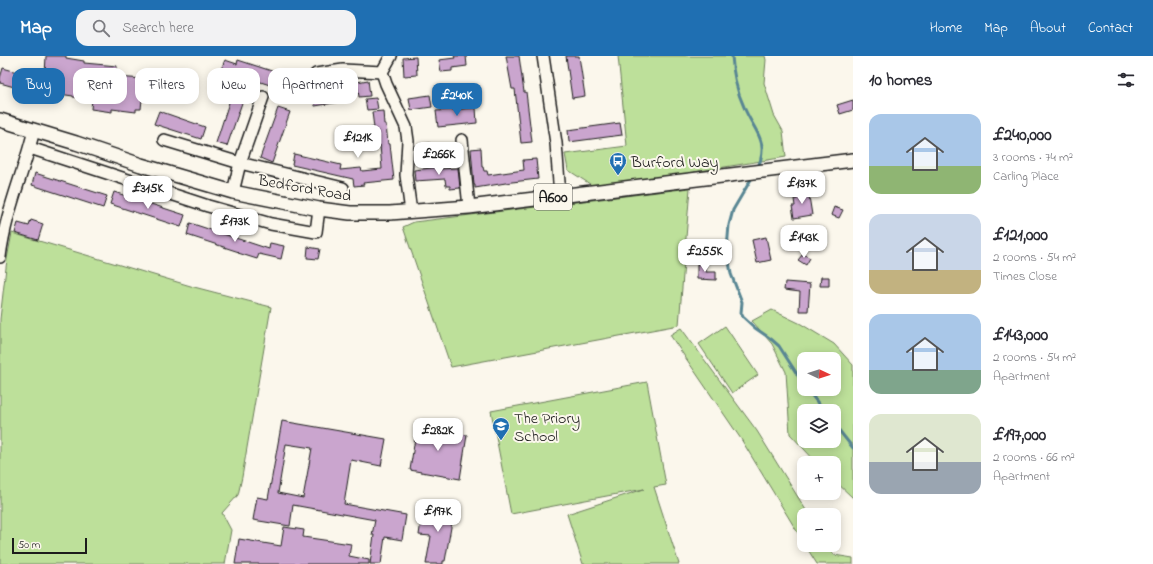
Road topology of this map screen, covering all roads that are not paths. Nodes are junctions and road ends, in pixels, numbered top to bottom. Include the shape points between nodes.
1 (391, 56) edge
2 (543, 56) edge
3 (358, 71) edge
4 (382, 72) junction
5 (263, 96) dead end
6 (0, 120) edge
7 (34, 130) junction
8 (164, 140) dead end
9 (462, 140) dead end
10 (30, 148) junction
11 (853, 160) edge
12 (240, 163) junction
13 (343, 188) dead end
14 (233, 192) junction
15 (560, 196) junction
16 (469, 207) junction
17 (319, 209) junction
18 (411, 212) junction
19 (3, 223) edge
20 (0, 257) edge

1 - 4 street
2 - 15 street via 556,143
3 - 4 street
4 - 18 street via 406,127 406,175
5 - 12 street
6 - 7 main road, Bedford Road / A600
7 - 10 street
7 - 14 main road, Bedford Road / A600
8 - 12 street
9 - 16 street
10 - 17 street via 271,224 316,232
10 - 19 street
11 - 15 main road, Bedford Road / A600
12 - 13 street
12 - 14 street
14 - 17 main road, Bedford Road / A600
15 - 16 main road, Bedford Road / A600
16 - 18 main road, Bedford Road / A600
17 - 18 main road, Bedford Road / A600 via 350,213
19 - 20 street

